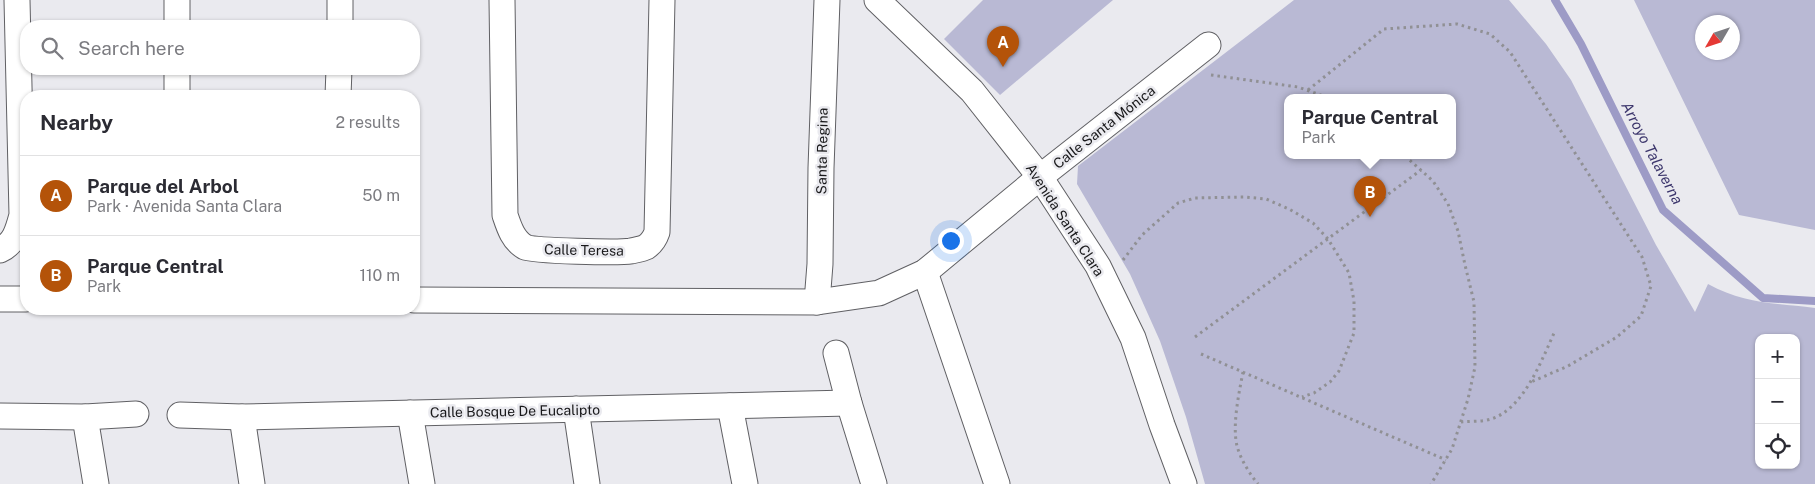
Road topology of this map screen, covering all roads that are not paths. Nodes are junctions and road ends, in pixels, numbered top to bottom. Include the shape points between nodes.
1 (17, 0) edge
2 (177, 0) edge
3 (340, 0) edge
4 (502, 0) edge
5 (662, 0) edge
6 (827, 0) edge
7 (877, 0) edge
8 (177, 20) edge
9 (340, 20) edge
10 (1208, 45) dead end
11 (177, 75) edge
12 (339, 75) edge
13 (177, 90) edge
14 (338, 90) edge
15 (20, 129) edge
16 (1040, 177) junction
17 (20, 222) edge
18 (0, 250) edge
19 (925, 272) junction
20 (0, 299) edge
21 (20, 299) edge
22 (420, 300) edge
23 (816, 302) junction
24 (836, 353) dead end
25 (849, 403) junction
26 (730, 406) junction
27 (576, 409) junction
28 (410, 413) junction
29 (136, 414) dead end
30 (180, 415) dead end
31 (0, 416) edge
32 (85, 417) junction
33 (242, 417) junction
34 (96, 484) edge
35 (252, 484) edge
36 (422, 484) edge
37 (587, 484) edge
38 (745, 484) edge
39 (874, 484) edge
40 (997, 484) edge
41 (1184, 484) edge

1 - 15 street
2 - 8 street
3 - 9 street
4 - 5 street, Calle Teresa via 506,215 509,230 526,247 630,251 645,247 658,232
6 - 23 street, Santa Regina via 820,264
7 - 16 street, Avenida Santa Clara via 972,91
10 - 16 street, Calle Santa Mónica
11 - 13 street
12 - 14 street
16 - 19 street, Calle Santa Mónica
16 - 41 street, Avenida Santa Clara via 1098,266 1133,338
17 - 18 street via 16,236
19 - 23 street, Calle Santa Mónica via 879,293
19 - 40 street
20 - 21 street
22 - 23 street, Calle Santa Mónica
24 - 25 street
25 - 26 street, Calle Bosque De Eucalipto
25 - 39 street
26 - 27 street, Calle Bosque De Eucalipto
26 - 38 street
27 - 28 street, Calle Bosque De Eucalipto
27 - 37 street
28 - 33 street, Calle Bosque De Eucalipto
28 - 36 street
29 - 32 street
30 - 33 street, Calle Bosque De Eucalipto
31 - 32 street
32 - 34 street
33 - 35 street

